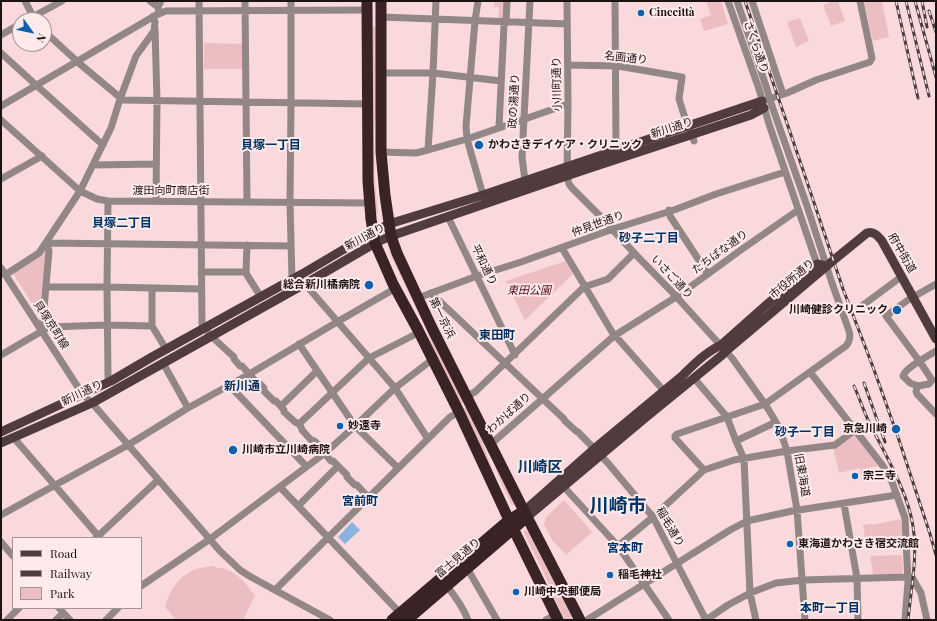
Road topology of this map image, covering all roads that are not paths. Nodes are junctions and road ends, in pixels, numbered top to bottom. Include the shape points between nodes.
1 (25, 1) edge
2 (62, 1) edge
3 (150, 1) edge
4 (199, 1) edge
5 (245, 1) edge
6 (290, 1) edge
7 (381, 1) edge
8 (436, 1) edge
9 (478, 1) edge
10 (507, 1) edge
11 (530, 1) edge
12 (567, 1) edge
13 (615, 1) edge
14 (728, 1) edge
15 (738, 1) edge
16 (752, 1) edge
17 (860, 1) edge
18 (367, 6) edge
19 (158, 10) edge
20 (199, 11) junction
21 (245, 11) junction
22 (290, 11) junction
23 (29, 12) edge
24 (44, 12) edge
25 (381, 18) junction
26 (436, 20) junction
27 (475, 20) junction
28 (506, 22) junction
29 (529, 22) junction
30 (567, 24) junction
31 (155, 27) junction
32 (12, 29) edge
33 (1, 35) edge
34 (52, 39) edge
35 (1, 53) edge
36 (77, 62) junction
37 (568, 65) junction
38 (615, 66) junction
39 (381, 73) junction
40 (433, 73) junction
41 (470, 78) junction
42 (501, 81) junction
43 (36, 86) junction
44 (783, 94) junction
45 (120, 99) junction
46 (156, 101) junction
47 (200, 102) junction
48 (246, 102) junction
49 (291, 103) junction
50 (767, 103) junction
51 (367, 104) junction
52 (568, 104) junction
53 (1, 106) edge
54 (524, 119) junction
55 (1, 120) edge
56 (499, 128) junction
57 (692, 134) junction
58 (467, 139) junction
59 (103, 145) junction
60 (428, 150) junction
61 (618, 150) junction
62 (381, 152) junction
63 (42, 156) junction
64 (156, 164) junction
65 (93, 165) junction
66 (785, 172) junction
67 (568, 175) junction
68 (1, 180) edge
69 (525, 181) junction
70 (80, 191) junction
71 (484, 195) junction
72 (108, 201) junction
73 (156, 201) junction
74 (201, 202) junction
75 (247, 202) junction
76 (290, 203) junction
77 (369, 203) junction
78 (670, 210) junction
79 (798, 210) junction
80 (448, 217) junction
81 (389, 224) junction
82 (613, 229) junction
83 (373, 232) junction
84 (391, 236) junction
85 (46, 243) junction
86 (108, 243) junction
87 (376, 243) junction
88 (201, 244) junction
89 (247, 245) junction
90 (292, 246) junction
91 (562, 248) junction
92 (634, 253) junction
93 (817, 264) junction
94 (826, 266) junction
95 (1, 268) edge
96 (201, 272) junction
97 (246, 272) junction
98 (708, 274) junction
99 (6, 275) junction
100 (477, 276) junction
101 (902, 277) junction
102 (292, 280) junction
103 (305, 284) junction
104 (936, 284) edge
105 (46, 287) junction
106 (107, 287) junction
107 (152, 288) junction
108 (396, 288) junction
109 (584, 288) junction
110 (201, 289) junction
111 (431, 293) junction
112 (261, 297) junction
113 (676, 297) junction
114 (913, 297) junction
115 (418, 298) junction
116 (859, 308) dead end
117 (337, 322) junction
118 (108, 326) junction
119 (152, 326) junction
120 (204, 328) junction
121 (40, 329) junction
122 (420, 332) junction
123 (211, 336) junction
124 (614, 336) junction
125 (936, 339) edge
126 (299, 344) junction
127 (723, 348) junction
128 (162, 351) junction
129 (936, 351) edge
130 (1, 355) edge
131 (515, 355) junction
132 (369, 358) junction
133 (433, 359) junction
134 (920, 362) junction
135 (163, 363) junction
136 (506, 364) junction
137 (317, 371) junction
138 (810, 372) junction
139 (248, 374) junction
140 (694, 378) junction
141 (111, 381) junction
142 (229, 385) junction
143 (918, 386) junction
144 (395, 388) junction
145 (116, 390) junction
146 (664, 391) junction
147 (333, 393) junction
148 (83, 395) junction
149 (467, 397) junction
150 (542, 399) junction
151 (92, 403) junction
152 (765, 404) junction
153 (59, 406) junction
154 (281, 406) junction
155 (188, 408) junction
156 (650, 408) junction
157 (935, 410) edge
158 (459, 412) junction
159 (64, 416) junction
160 (727, 417) junction
161 (776, 422) junction
162 (299, 424) junction
163 (355, 426) junction
164 (855, 430) junction
165 (1, 432) edge
166 (14, 438) junction
167 (428, 439) junction
168 (736, 441) junction
169 (1, 444) edge
170 (128, 444) junction
171 (491, 444) junction
172 (787, 451) junction
173 (597, 452) junction
174 (325, 453) junction
175 (744, 459) junction
176 (306, 466) junction
177 (338, 466) junction
178 (398, 468) junction
179 (704, 470) junction
180 (158, 480) junction
181 (54, 485) junction
182 (280, 487) junction
183 (564, 487) junction
184 (897, 495) junction
185 (368, 497) junction
186 (844, 504) junction
187 (298, 506) junction
188 (797, 510) junction
189 (526, 514) junction
190 (1, 515) edge
191 (653, 517) junction
192 (747, 521) junction
193 (511, 525) junction
194 (98, 537) edge
195 (328, 537) junction
196 (210, 539) junction
197 (1, 542) edge
198 (618, 546) junction
199 (12, 555) edge
200 (678, 564) junction
201 (467, 568) junction
202 (907, 577) junction
203 (857, 578) junction
204 (803, 580) junction
205 (644, 584) junction
206 (142, 585) edge
207 (446, 585) junction
208 (275, 590) junction
209 (750, 593) junction
210 (19, 609) edge
211 (117, 609) edge
212 (61, 610) edge
213 (399, 618) edge
214 (553, 618) edge
215 (7, 620) edge
216 (56, 620) edge
217 (70, 620) edge
218 (106, 620) edge
219 (330, 620) edge
220 (468, 620) edge
221 (497, 620) edge
222 (580, 620) edge
223 (587, 620) edge
224 (669, 620) edge
225 (706, 620) edge
226 (756, 620) edge
227 (805, 620) edge
228 (858, 620) edge
229 (904, 620) edge
230 (926, 620) edge

1 - 23 street
2 - 24 street
3 - 19 street
4 - 20 street
5 - 21 street
6 - 22 street
7 - 25 highway, 第一京浜
8 - 26 street
9 - 27 street
10 - 28 street
11 - 29 street, 政の湯通り
12 - 30 street, 小川町通り
13 - 38 street
14 - 50 street, さくら通り via 759,88
15 - 50 street, さくら通り via 766,86
16 - 44 street
17 - 44 street via 872,58 870,62
18 - 22 street
18 - 51 highway
19 - 20 street
19 - 31 street
19 - 36 street
20 - 21 street
20 - 47 street
21 - 22 street
21 - 48 street
22 - 49 street
25 - 26 street
25 - 39 highway, 第一京浜
26 - 27 street
26 - 40 street
27 - 28 street
27 - 41 street
28 - 29 street
28 - 42 street
29 - 30 street
29 - 54 street, 政の湯通り
30 - 37 street, 小川町通り
31 - 45 street via 136,56
31 - 46 street
32 - 33 street
34 - 36 street
35 - 43 street
36 - 43 street
36 - 45 street
37 - 38 street, 名画通り
37 - 52 street, 小川町通り
38 - 57 street, 名画通り via 682,77 679,99
38 - 61 street
39 - 40 street
39 - 62 highway, 第一京浜
40 - 41 street
40 - 60 street
41 - 42 street
41 - 58 street
42 - 56 street
43 - 53 street
43 - 59 street
44 - 50 street
45 - 46 street
45 - 59 street
46 - 47 street
46 - 64 street
47 - 48 street
47 - 74 street
48 - 49 street
48 - 75 street
49 - 51 street
49 - 76 street
50 - 57 main road, 新川通り
50 - 66 street
50 - 94 street via 807,206
51 - 77 highway
52 - 54 street
52 - 67 street, 小川町通り
54 - 56 street
54 - 69 street, 政の湯通り via 522,157
55 - 63 street, 渡田向町商店街
56 - 58 street
57 - 61 main road, 新川通り
57 - 67 main road, 新川通り
58 - 60 street
58 - 71 street
59 - 65 street
60 - 62 street via 416,153
61 - 67 main road, 新川通り
62 - 81 highway, 第一京浜
63 - 68 street
63 - 70 street, 渡田向町商店街
64 - 65 street
64 - 73 street
65 - 70 street
66 - 78 street, 仲見世通り
66 - 79 street
67 - 69 main road, 新川通り
67 - 80 main road, 新川通り
67 - 82 street, いさご通り via 575,191
69 - 71 main road, 新川通り
70 - 72 street, 渡田向町商店街
70 - 85 street
71 - 81 main road, 新川通り
72 - 73 street, 渡田向町商店街
72 - 86 street
73 - 74 street, 渡田向町商店街
74 - 75 street, 渡田向町商店街
74 - 88 street
75 - 76 street, 渡田向町商店街
76 - 77 street, 渡田向町商店街
76 - 90 street
77 - 83 highway
78 - 82 street, 仲見世通り
78 - 98 street via 670,216
79 - 93 street
79 - 98 street, たちばな通り
80 - 84 main road, 新川通り
80 - 100 street, 平和通り
81 - 83 main road, 新川通り
81 - 84 highway, 第一京浜
82 - 91 street, 仲見世通り
82 - 92 street, いさご通り
83 - 87 highway
83 - 102 main road, 新川通り
84 - 87 main road, 新川通り
84 - 115 highway, 第一京浜
85 - 86 street
85 - 99 street via 39,253
85 - 105 street via 49,251
86 - 88 street
86 - 106 street
87 - 103 main road, 新川通り
87 - 108 highway
88 - 89 street
88 - 96 street
89 - 90 street
89 - 97 street
90 - 102 street
91 - 100 street, 仲見世通り
91 - 109 street
92 - 109 street via 608,279
92 - 113 street, いさご通り
93 - 94 main road, 市役所通り
93 - 127 main road, 市役所通り via 765,306
94 - 101 main road, 府中街道 via 867,234 872,233 882,241
94 - 127 main road, 市役所通り
94 - 138 street via 850,331 850,338 846,346
95 - 99 street, 貝塚京町線
96 - 97 street
96 - 110 street
97 - 112 street
98 - 113 street, たちばな通り
99 - 121 street, 貝塚京町線
100 - 111 street, 仲見世通り
100 - 131 street, 平和通り
101 - 114 main road, 府中街道
101 - 116 street
102 - 103 main road
102 - 112 main road, 新川通り
103 - 117 street
103 - 123 main road, 新川通り
104 - 114 street
105 - 106 street
105 - 121 street
106 - 107 street
106 - 118 street
107 - 110 street
107 - 119 street
108 - 117 street
108 - 122 highway
109 - 124 street
109 - 131 street
110 - 120 street
111 - 115 street, 仲見世通り
111 - 136 street
112 - 120 main road, 新川通り
113 - 124 street, たちばな通り
113 - 127 street, いさご通り
114 - 125 main road, 府中街道
114 - 134 street via 886,316
115 - 149 highway, 第一京浜
117 - 126 street
117 - 132 street
118 - 119 street
118 - 121 street
118 - 141 street via 108,376
119 - 128 street
120 - 123 street
120 - 128 main road, 新川通り
121 - 130 street
121 - 148 street, 貝塚京町線
122 - 132 street
122 - 133 highway
123 - 135 main road, 新川通り
123 - 139 street
124 - 146 street
124 - 150 street, たちばな通り
126 - 137 street
126 - 139 street
127 - 140 main road, 市役所通り via 721,356
127 - 146 main road, 市役所通り via 709,352
127 - 152 street, 旧東海道
128 - 135 main road
128 - 141 main road, 新川通り
129 - 134 street
131 - 136 street
132 - 144 street
132 - 147 street
133 - 144 street
133 - 158 highway
134 - 143 street via 932,380 930,384
134 - 143 street via 904,372 903,376
135 - 145 main road, 新川通り
135 - 155 street
136 - 149 street
136 - 150 street
137 - 147 street
137 - 154 street
138 - 152 street
138 - 164 street
139 - 142 street
139 - 154 street
140 - 156 main road, 市役所通り
140 - 160 street
141 - 145 main road
141 - 148 main road, 新川通り
142 - 155 street
142 - 176 street
143 - 157 street via 917,394
144 - 163 street
144 - 167 street
145 - 151 main road, 新川通り
146 - 156 main road, 市役所通り
147 - 162 street
147 - 163 street
148 - 151 street, 貝塚京町線
148 - 153 main road, 新川通り
149 - 171 highway, 第一京浜
150 - 171 street, わかば通り
150 - 173 street
151 - 159 main road, 新川通り
151 - 170 street, 貝塚京町線
152 - 160 street
152 - 161 street, 旧東海道
153 - 159 main road
153 - 165 main road, 新川通り
154 - 162 street via 284,412
155 - 170 street
156 - 173 main road, 市役所通り
158 - 167 street via 450,417
158 - 193 highway
159 - 166 main road, 新川通り
160 - 168 street
160 - 179 street via 675,436
161 - 168 street
161 - 172 street, 旧東海道
162 - 174 street
163 - 174 street
163 - 178 street
164 - 172 street via 835,445
164 - 184 street via 883,466
166 - 169 main road, 新川通り
166 - 181 street
167 - 178 street
168 - 175 street
170 - 180 street, 貝塚京町線
170 - 181 street
171 - 189 highway, 第一京浜
172 - 175 street
172 - 188 street, 旧東海道
173 - 183 main road, 市役所通り
173 - 189 main road, 市役所通り
173 - 191 street, 稲毛通り
174 - 176 street
174 - 177 street
175 - 179 street
175 - 192 street
176 - 182 street
177 - 185 street
177 - 187 street
178 - 185 street
179 - 191 street
180 - 194 street
180 - 196 street, 貝塚京町線
181 - 190 street
181 - 194 street
182 - 187 street
182 - 196 street
183 - 189 main road, 市役所通り
183 - 198 street
184 - 186 street
184 - 202 street via 905,518
185 - 195 street
186 - 188 street
186 - 203 street
187 - 195 street
188 - 192 street
188 - 204 street, 旧東海道
189 - 193 highway, 富士見通り
189 - 222 highway, 第一京浜
191 - 198 street
191 - 200 street, 稲毛通り
192 - 200 street
192 - 209 street
193 - 201 highway, 富士見通り
193 - 213 highway, 富士見通り
193 - 214 highway
195 - 208 street
195 - 213 street
196 - 206 street
196 - 208 street, 貝塚京町線 via 240,570
197 - 199 street
198 - 205 street
200 - 205 street
200 - 225 street, 稲毛通り
201 - 207 highway, 富士見通り
201 - 221 street
202 - 203 street
202 - 229 street
202 - 230 street via 912,577 921,593
203 - 204 street
203 - 228 street
204 - 209 street via 776,583
204 - 227 street, 旧東海道
205 - 223 street
205 - 224 street
207 - 213 highway, 富士見通り
207 - 220 street
208 - 219 street, 貝塚京町線
209 - 225 street via 728,604
209 - 226 street
210 - 215 street
211 - 218 street
212 - 216 street
212 - 217 street

